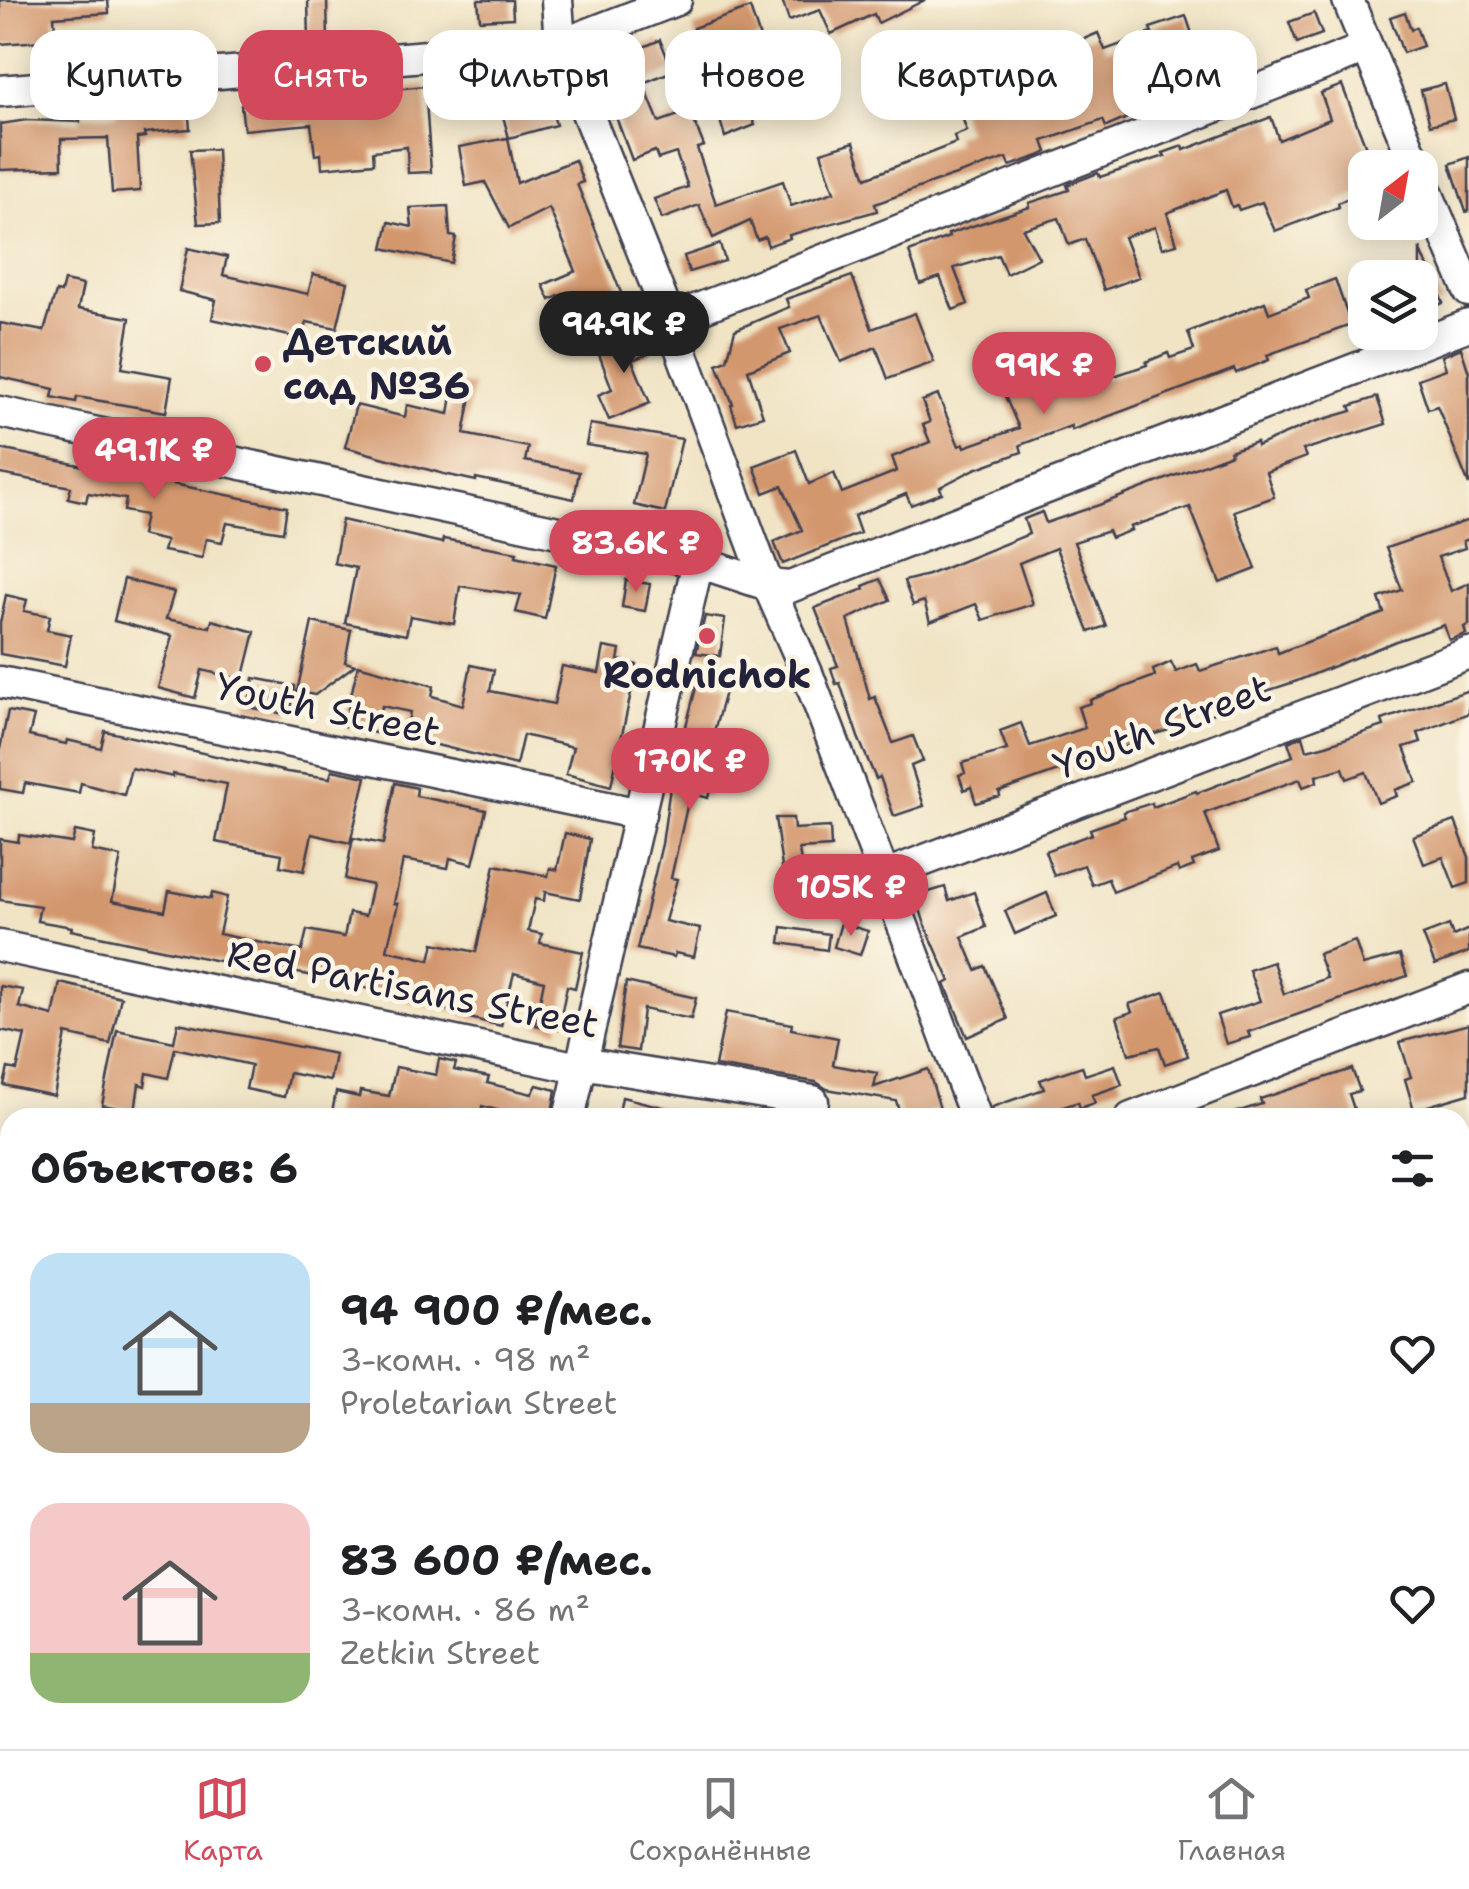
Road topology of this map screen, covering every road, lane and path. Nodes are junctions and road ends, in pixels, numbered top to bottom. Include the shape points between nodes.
1 (557, 0) edge
2 (676, 0) edge
3 (1348, 0) edge
4 (559, 30) edge
5 (599, 30) edge
6 (1366, 48) junction
7 (423, 56) edge
8 (0, 91) edge
9 (590, 120) edge
10 (1408, 150) edge
11 (1438, 219) edge
12 (1469, 292) edge
13 (670, 320) junction
14 (1469, 325) edge
15 (0, 412) edge
16 (698, 562) junction
17 (768, 585) junction
18 (1469, 654) edge
19 (0, 682) edge
20 (640, 814) junction
21 (883, 876) junction
22 (0, 946) edge
23 (1469, 988) edge
24 (579, 1068) junction
25 (813, 1102) dead end
26 (570, 1108) edge
27 (972, 1108) edge
28 (1157, 1108) edge

1 - 4 street
2 - 5 street
3 - 6 street
6 - 10 street
6 - 13 street
7 - 8 street
9 - 13 street
11 - 12 street
13 - 17 street
14 - 17 street via 790,587
15 - 16 street
16 - 17 street
16 - 20 street
17 - 21 street
18 - 21 street, Youth Street
19 - 20 street, Youth Street
20 - 24 street
21 - 27 street
22 - 24 street, Red Partisans Street
23 - 28 street
24 - 25 street, Red Partisans Street via 594,1065
24 - 26 street

